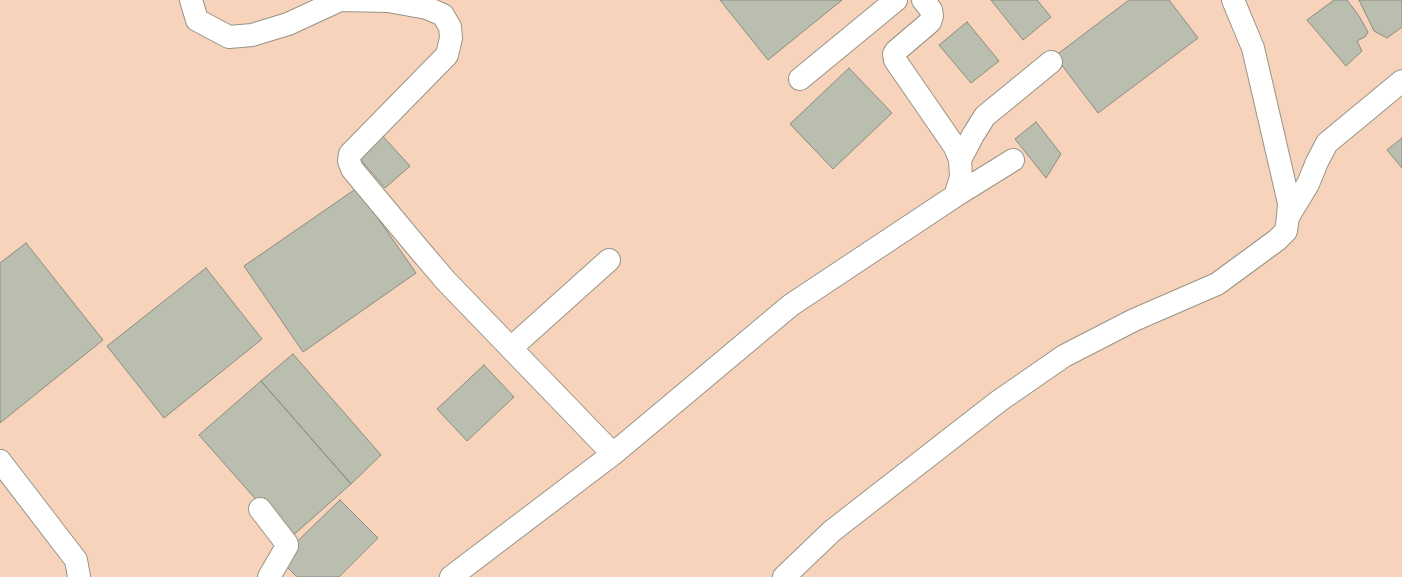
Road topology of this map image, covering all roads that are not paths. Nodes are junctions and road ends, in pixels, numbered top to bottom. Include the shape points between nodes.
1 (191, 0) edge
2 (896, 0) edge
3 (923, 0) edge
4 (1233, 0) edge
5 (1051, 62) dead end
6 (800, 79) dead end
7 (1402, 81) edge
8 (960, 160) junction
9 (1013, 160) dead end
10 (955, 196) junction
11 (1288, 217) junction
12 (609, 260) dead end
13 (511, 348) junction
14 (613, 454) junction
15 (0, 461) edge
16 (260, 509) dead end
17 (79, 577) edge
18 (269, 577) edge
19 (450, 577) edge
20 (784, 577) edge

1 - 13 street via 197,20 229,37 252,35 288,24 340,0 388,1 427,8 443,15 450,27 451,38 447,55 350,154 349,161 352,169 417,248
2 - 6 street
3 - 8 street via 931,10 930,22 896,51 895,60 955,147
4 - 11 street via 1253,48 1289,203
5 - 8 street via 985,116
7 - 11 street via 1327,143 1308,184
8 - 10 street via 961,177
9 - 10 street
10 - 14 street via 791,305
11 - 20 street via 1286,231 1277,240 1217,284 1134,320 1064,356 999,400 832,531
12 - 13 street
13 - 14 street
14 - 19 street
15 - 17 street via 76,560
16 - 18 street via 287,544

